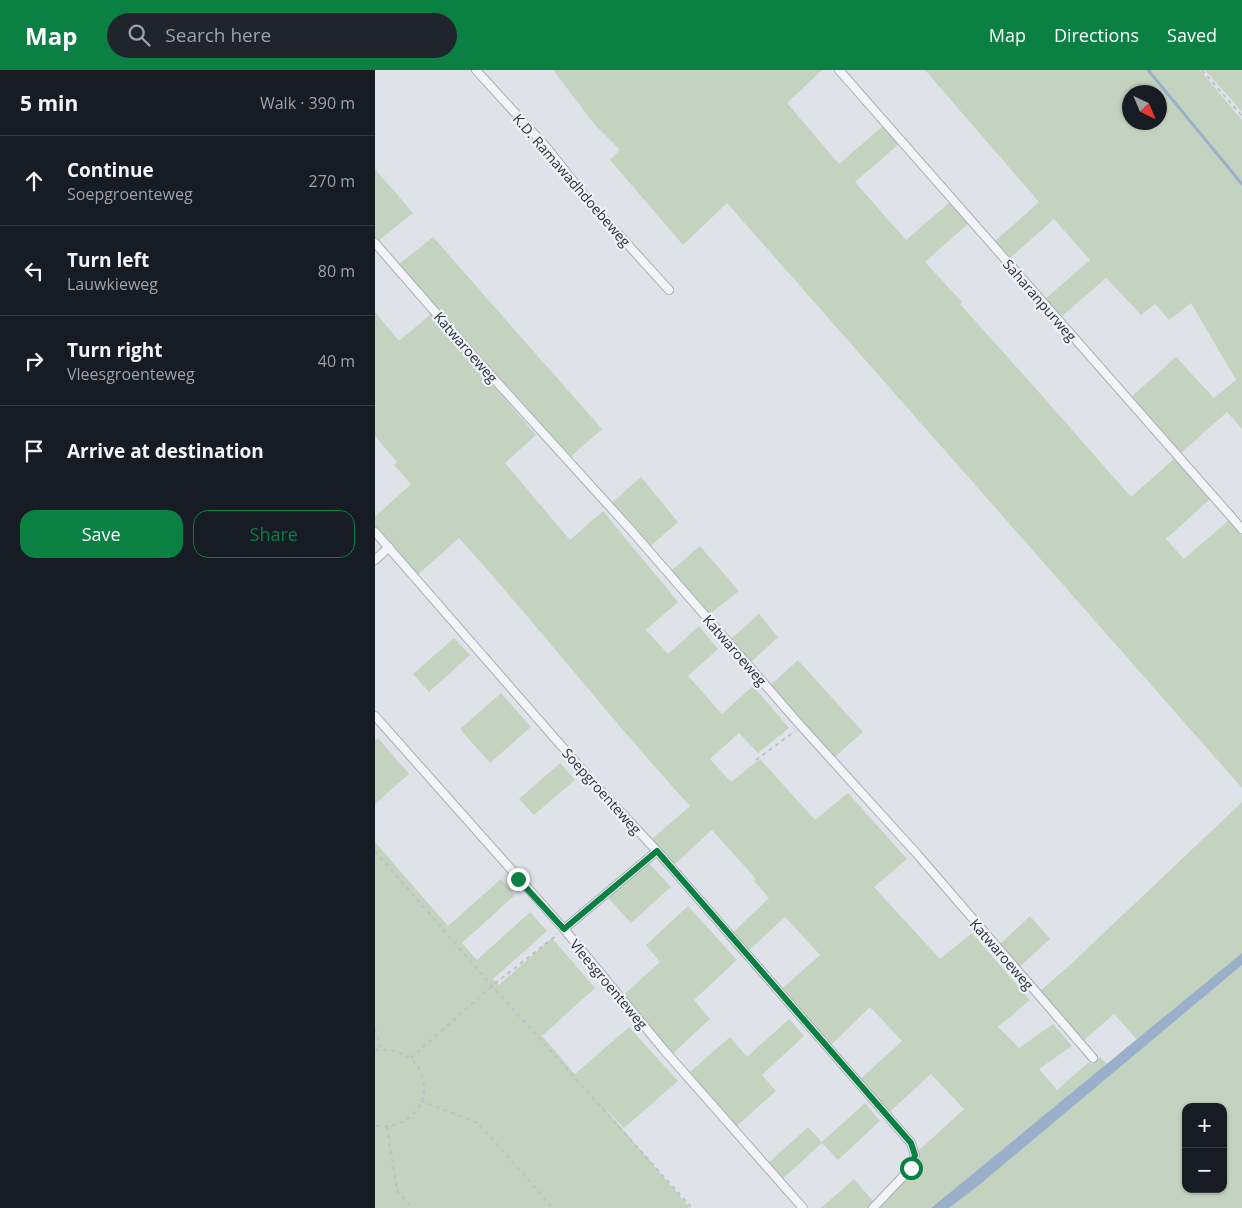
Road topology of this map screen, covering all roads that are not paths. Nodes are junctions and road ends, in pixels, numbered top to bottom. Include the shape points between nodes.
1 (476, 70) edge
2 (839, 70) edge
3 (375, 243) edge
4 (669, 290) dead end
5 (1242, 529) edge
6 (375, 532) edge
7 (389, 547) junction
8 (375, 560) edge
9 (375, 716) edge
10 (657, 851) junction
11 (564, 929) junction
12 (1093, 1058) dead end
13 (803, 1208) edge
14 (873, 1208) edge

1 - 4 street, K.D. Ramawadhdoebeweg
2 - 5 street, Saharanpurweg
3 - 12 street, Katwaroeweg via 917,854
6 - 7 street, Soepgroenteweg
7 - 8 street
7 - 10 street, Soepgroenteweg via 599,789
9 - 11 street, Vleesgroenteweg
10 - 11 street
10 - 14 street, Soepgroenteweg via 911,1143 915,1155 911,1168
11 - 13 street, Vleesgroenteweg via 664,1050

